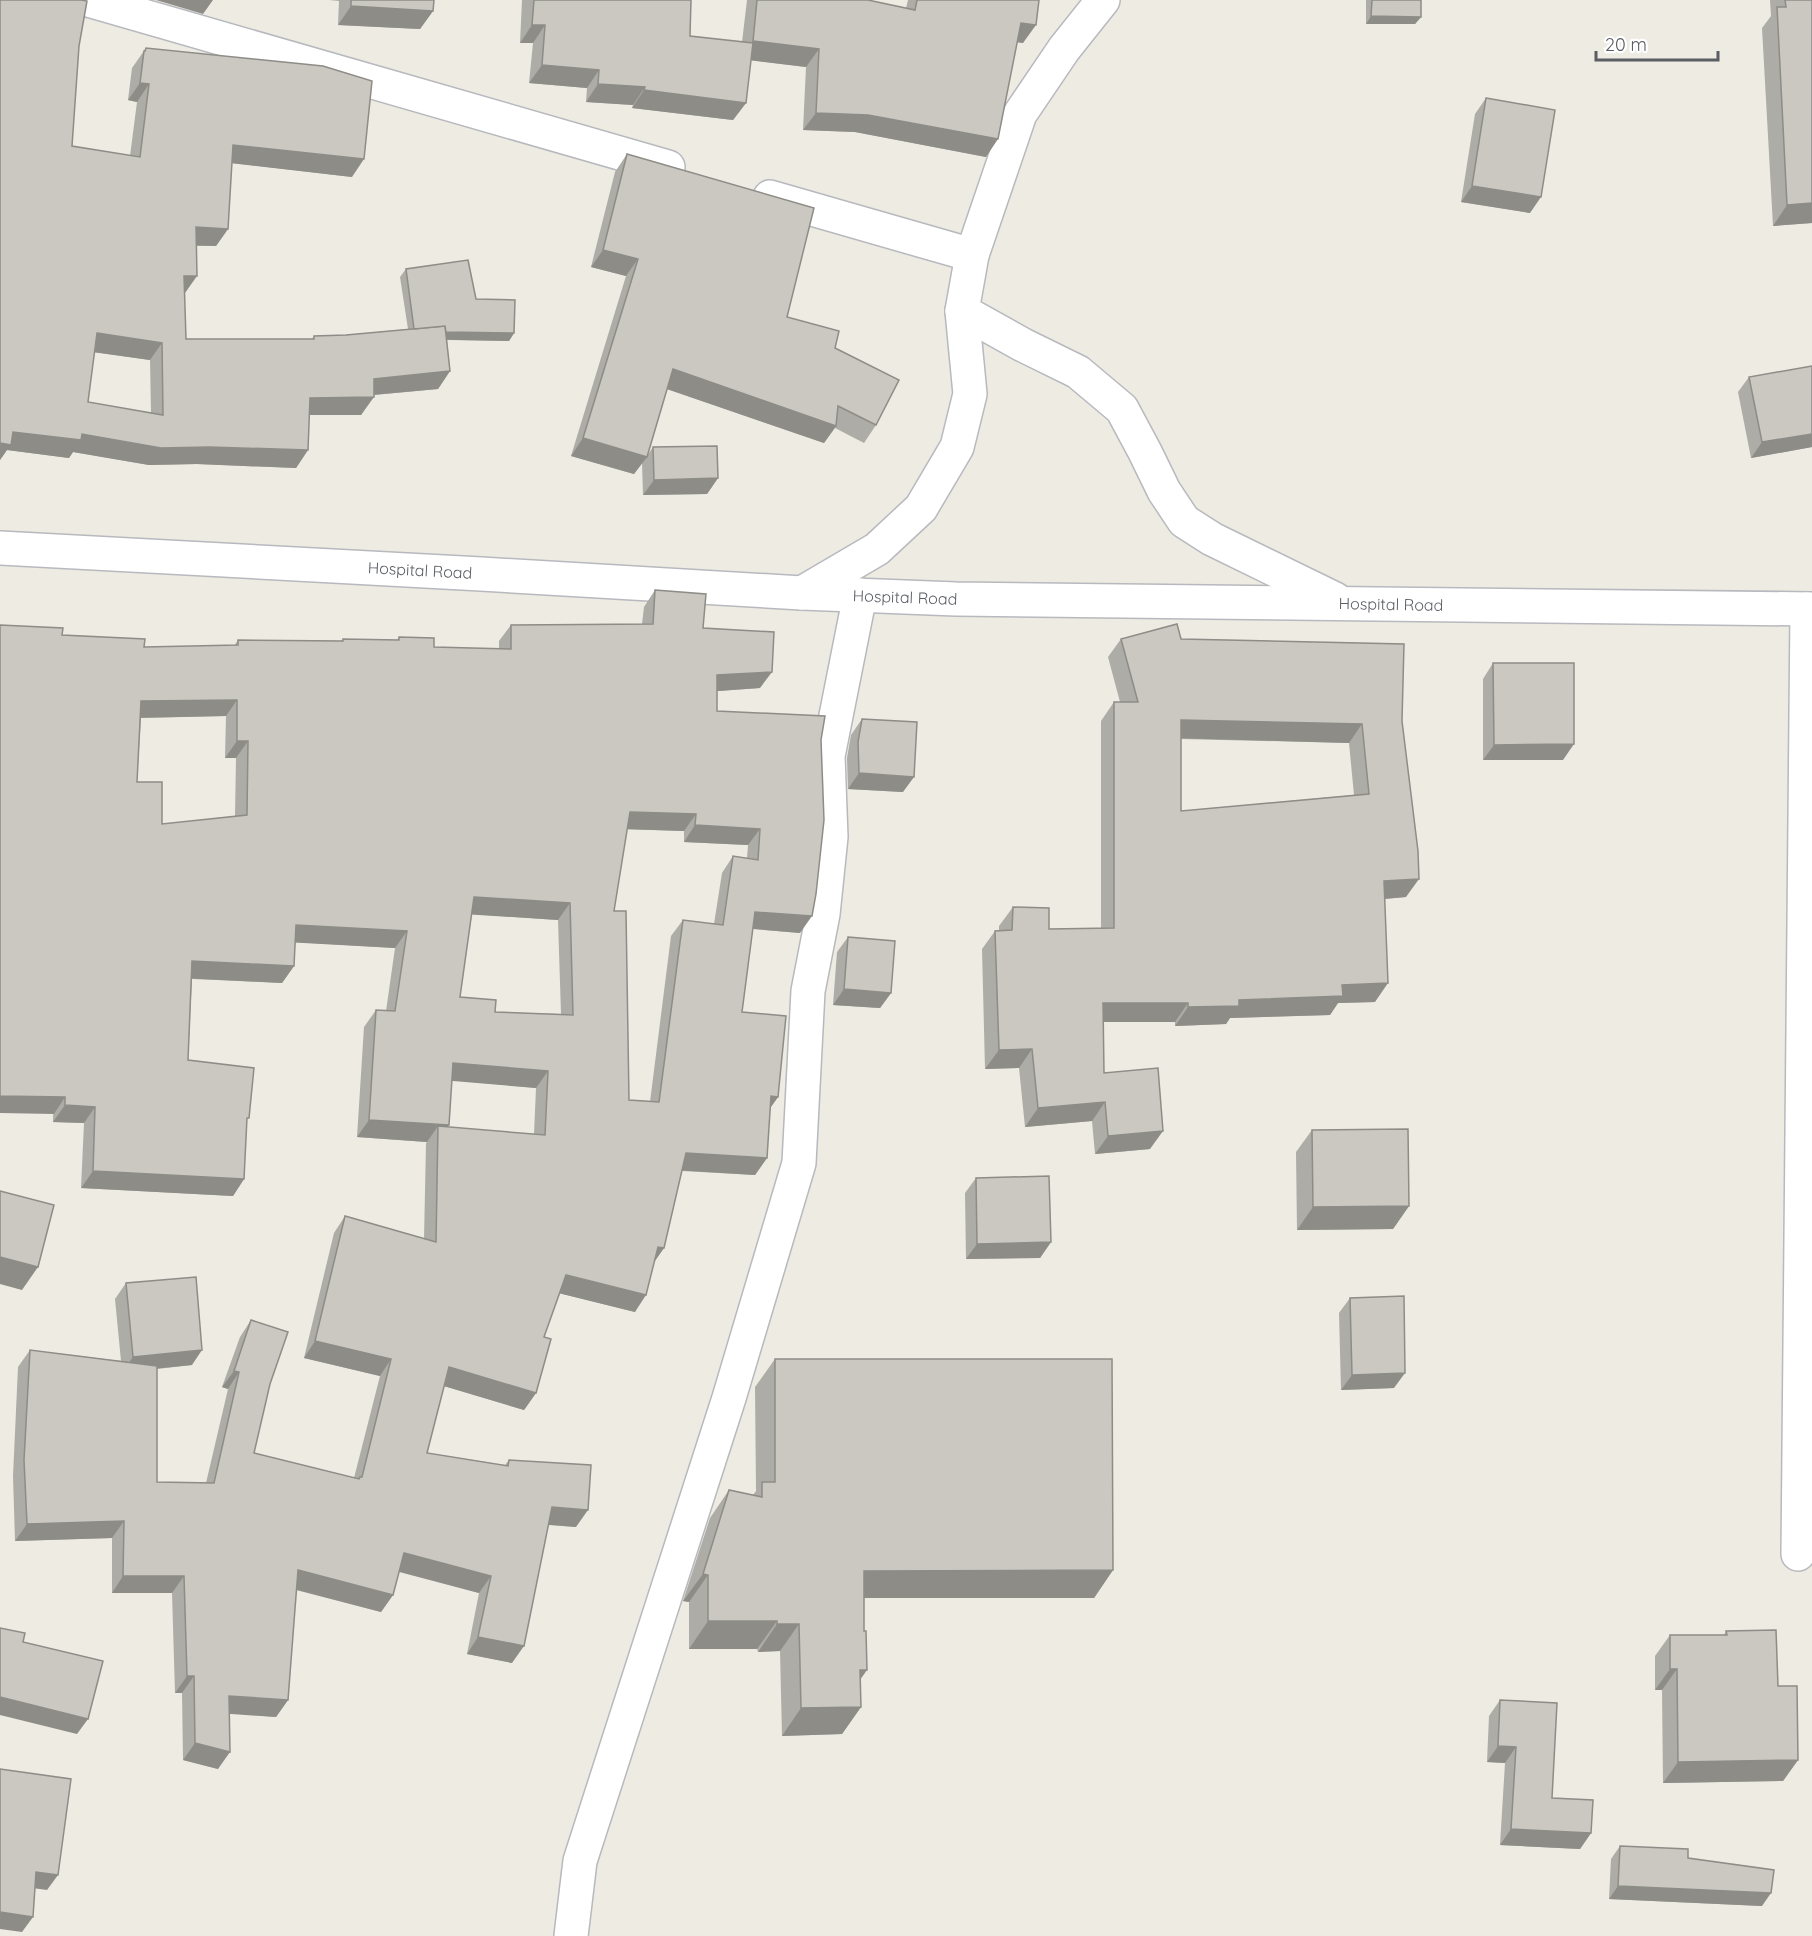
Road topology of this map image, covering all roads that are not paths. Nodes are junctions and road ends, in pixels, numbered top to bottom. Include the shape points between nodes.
1 (88, 0) edge
2 (1103, 0) edge
3 (697, 176) edge
4 (742, 189) edge
5 (972, 255) junction
6 (962, 311) junction
7 (0, 548) edge
8 (802, 593) junction
9 (860, 595) junction
10 (1343, 603) junction
11 (1809, 609) edge
12 (1798, 1554) dead end
13 (571, 1936) edge

1 - 3 street
2 - 5 street via 1020,114
4 - 5 street
5 - 6 street
6 - 8 street via 970,394 957,447 921,508 877,549
6 - 10 street via 1078,372 1122,409 1184,521 1212,539
7 - 8 street, Hospital Road
8 - 9 street, Hospital Road
9 - 10 street, Hospital Road
9 - 13 street via 828,756 831,837 823,914 808,992 799,1163 729,1398 580,1861
10 - 11 street, Hospital Road
11 - 12 street

